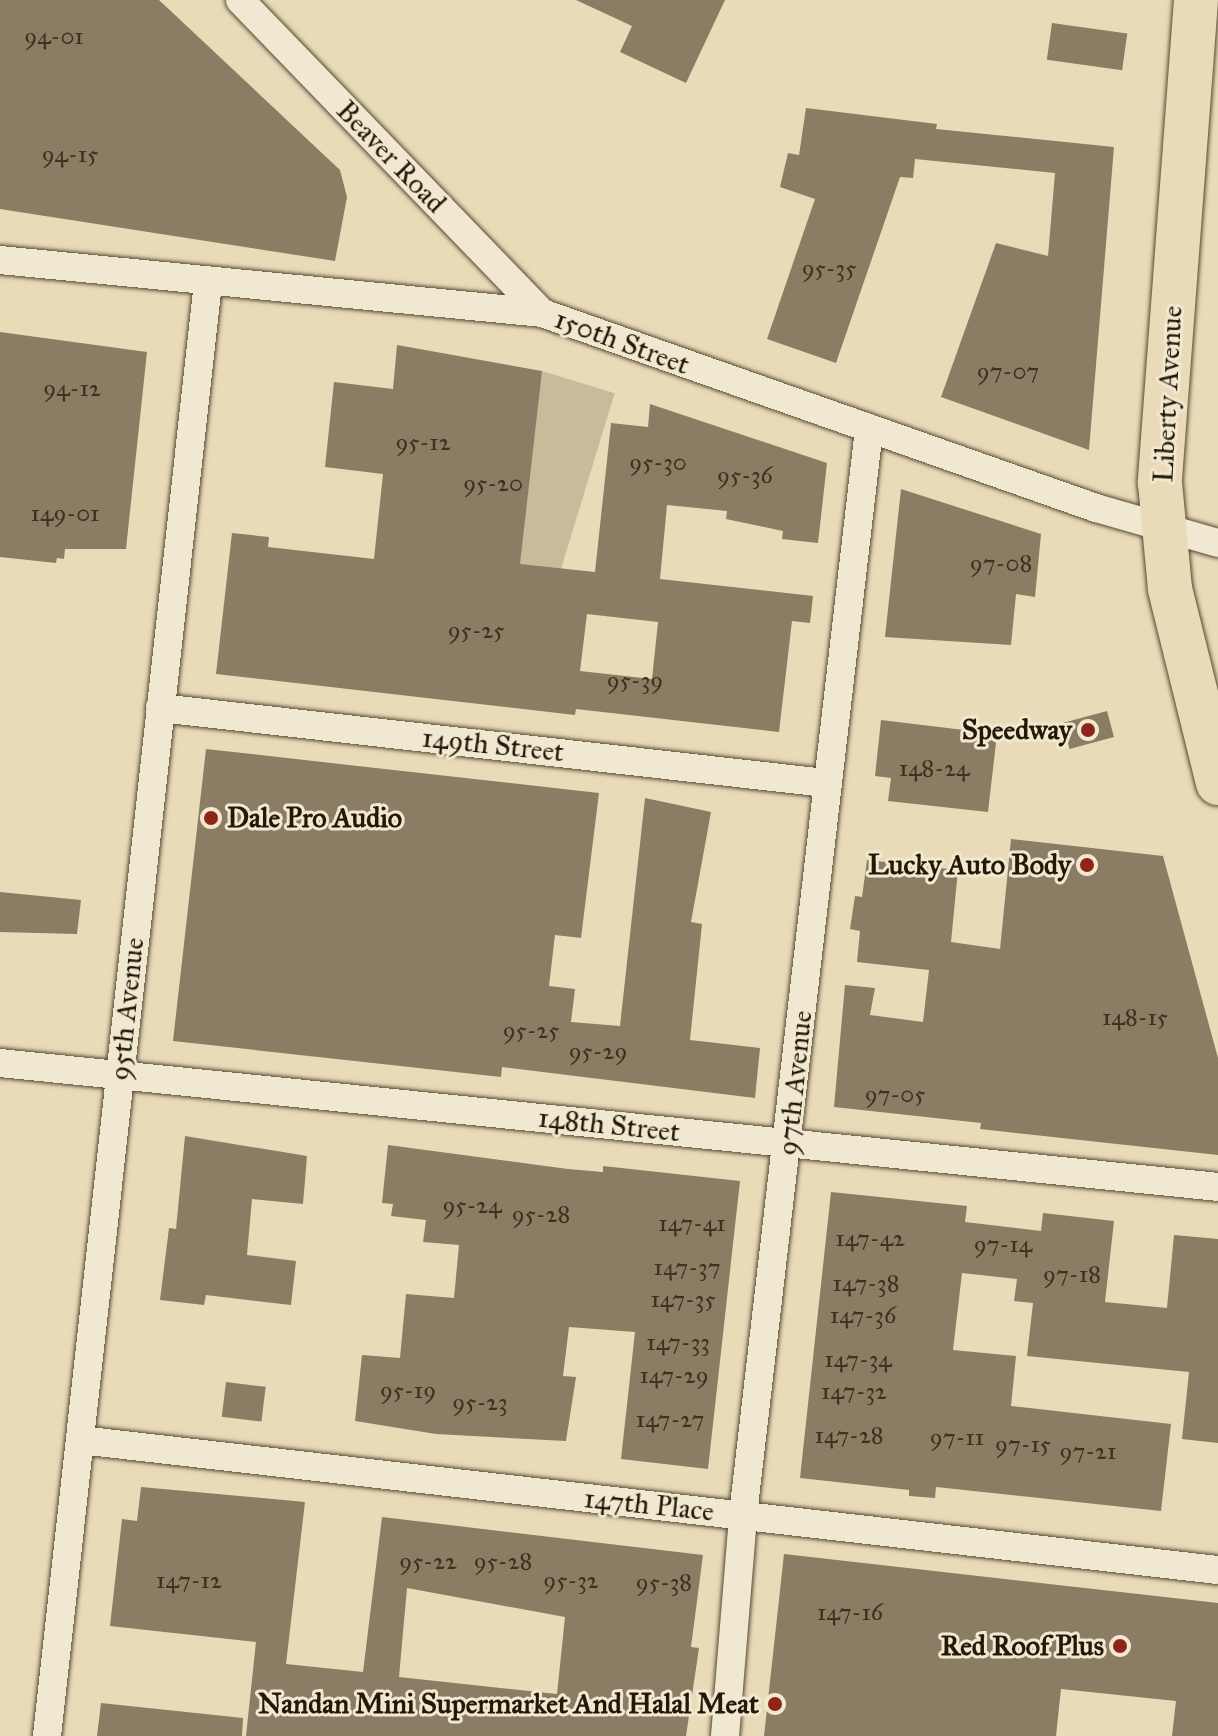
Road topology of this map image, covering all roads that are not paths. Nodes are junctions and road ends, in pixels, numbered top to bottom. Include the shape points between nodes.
1 (240, 0) edge
2 (1196, 0) edge
3 (0, 260) edge
4 (208, 282) junction
5 (542, 313) junction
6 (869, 430) junction
7 (1165, 527) junction
8 (1218, 543) edge
9 (160, 708) junction
10 (826, 783) junction
11 (1218, 783) edge
12 (0, 1063) edge
13 (120, 1075) junction
14 (789, 1143) junction
15 (1218, 1187) edge
16 (80, 1440) junction
17 (743, 1515) junction
18 (1218, 1570) edge
19 (47, 1736) edge
20 (725, 1736) edge

1 - 5 street, Beaver Road
2 - 7 main road, Liberty Avenue via 1160,483
3 - 4 street, 150th Street
4 - 5 street, 150th Street
4 - 9 street, 95th Avenue
5 - 6 street, 150th Street
6 - 7 street, 150th Street
6 - 10 street, 97th Avenue
7 - 8 street, 150th Street
7 - 11 main road, Liberty Avenue via 1170,589
9 - 10 street, 149th Street
9 - 13 street, 95th Avenue
10 - 14 street, 97th Avenue
12 - 13 street, 148th Street
13 - 14 street, 148th Street
13 - 16 street, 95th Avenue
14 - 15 street, 148th Street
14 - 17 street, 97th Avenue
16 - 17 street, 147th Place
16 - 19 street, 95th Avenue
17 - 18 street, 147th Place
17 - 20 street, 97th Avenue

